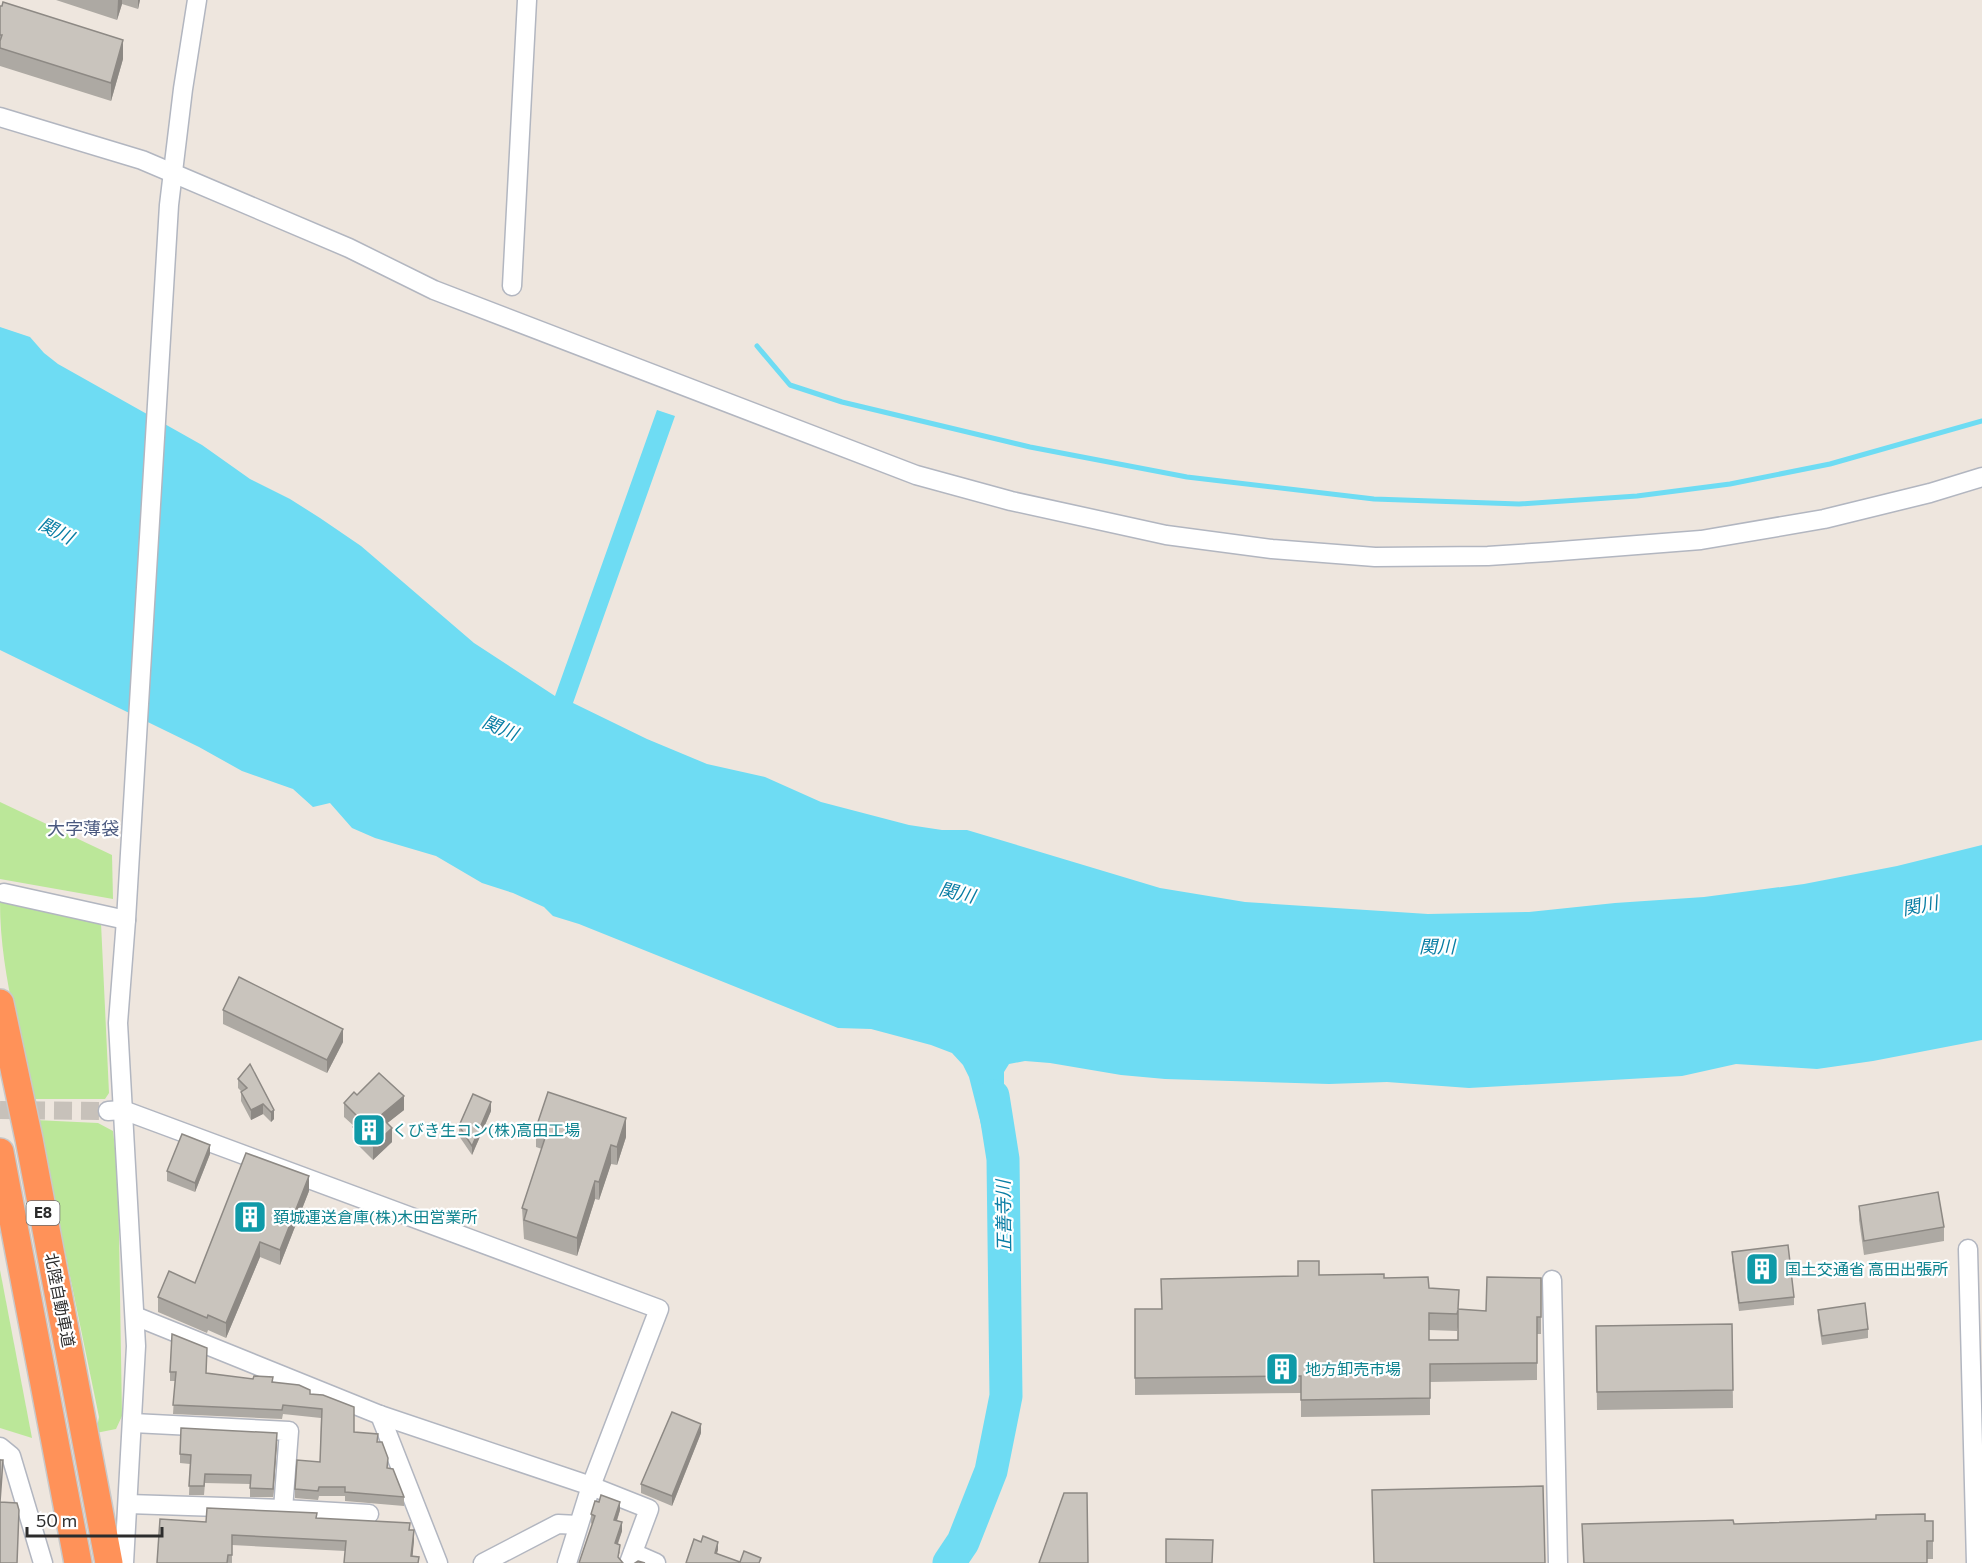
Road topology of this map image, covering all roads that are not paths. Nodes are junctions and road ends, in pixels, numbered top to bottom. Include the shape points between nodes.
1 (197, 0) edge
2 (527, 0) edge
3 (0, 117) edge
4 (173, 173) junction
5 (512, 286) dead end
6 (1982, 477) edge
7 (4, 893) dead end
8 (126, 920) junction
9 (0, 1003) edge
10 (115, 1110) junction
11 (0, 1152) edge
12 (1968, 1249) dead end
13 (1552, 1280) dead end
14 (135, 1316) junction
15 (380, 1415) junction
16 (133, 1423) junction
17 (6, 1452) edge
18 (591, 1486) junction
19 (128, 1504) junction
20 (283, 1509) junction
21 (369, 1514) dead end
22 (578, 1525) junction
23 (631, 1558) edge
24 (43, 1563) edge
25 (78, 1563) edge
26 (109, 1563) edge
27 (124, 1563) edge
28 (438, 1563) edge
29 (483, 1563) edge
30 (567, 1563) edge
31 (656, 1563) edge
32 (1558, 1563) edge
33 (1976, 1563) edge

1 - 4 street
2 - 5 street
3 - 4 street
4 - 6 street via 349,248 434,290 916,475 1011,501 1166,535 1375,557 1548,552 1701,540 1824,519
4 - 8 street
7 - 8 street
8 - 10 street
9 - 26 highway, 北陸自動車道 / E8
10 - 14 street
10 - 18 street via 658,1309
11 - 25 highway, 北陸自動車道 / E8
12 - 33 street
13 - 32 street
14 - 15 street
14 - 16 street
15 - 18 street
15 - 28 street
16 - 19 street
16 - 20 street via 289,1431
17 - 24 street
18 - 22 street
18 - 23 street via 649,1509
19 - 20 street
19 - 27 street
20 - 21 street
22 - 29 street via 558,1524
22 - 30 street
23 - 31 street

